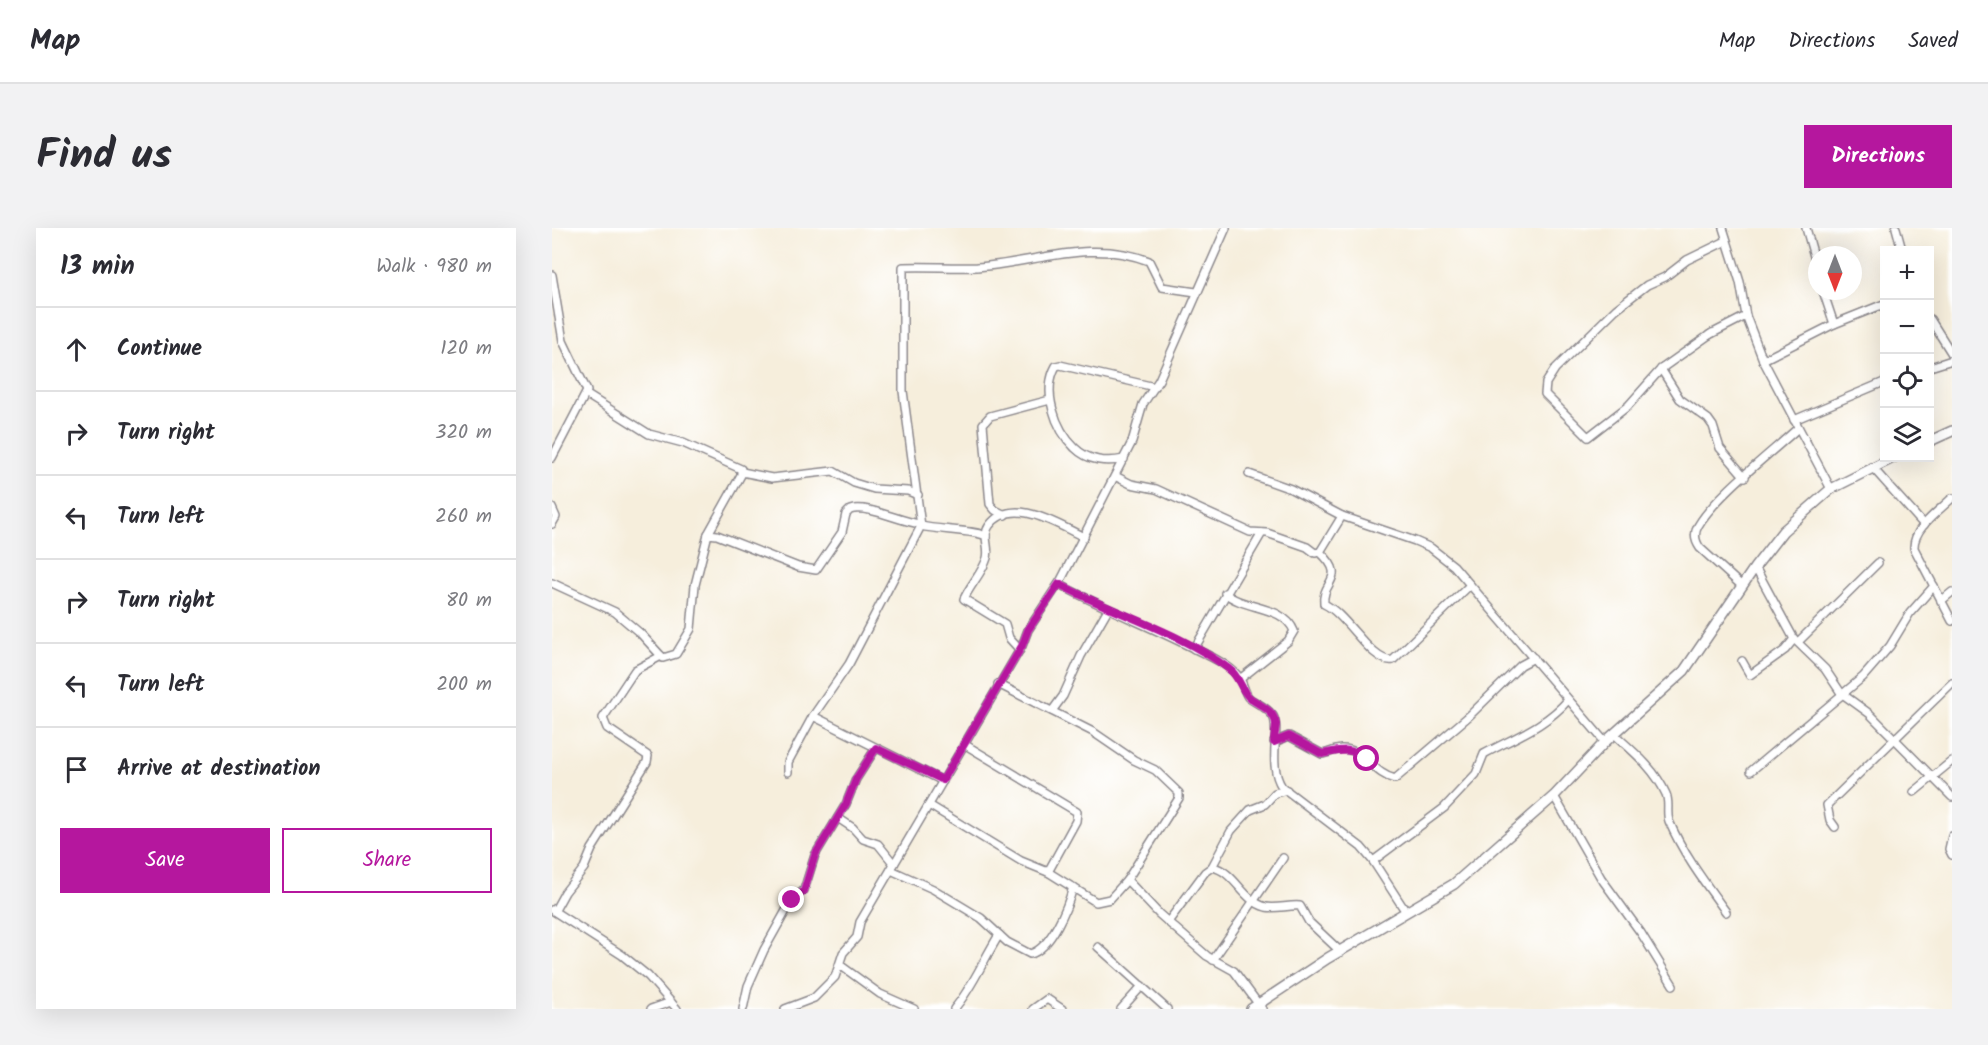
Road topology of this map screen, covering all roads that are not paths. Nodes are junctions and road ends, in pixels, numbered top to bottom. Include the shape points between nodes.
1 (1226, 228) edge
2 (1723, 228) edge
3 (1806, 228) edge
4 (1896, 228) edge
5 (1726, 241) junction
6 (1811, 246) edge
7 (1901, 246) edge
8 (552, 275) edge
9 (1196, 292) junction
10 (1826, 300) edge
11 (1880, 306) edge
12 (1746, 316) junction
13 (1834, 324) junction
14 (1934, 327) edge
15 (1952, 354) edge
16 (1764, 360) junction
17 (1952, 360) edge
18 (1934, 365) edge
19 (1661, 369) junction
20 (1880, 384) edge
21 (1155, 387) junction
22 (587, 395) junction
23 (1050, 400) junction
24 (1794, 420) junction
25 (1798, 428) junction
26 (1951, 433) edge
27 (1934, 439) edge
28 (552, 458) edge
29 (1124, 459) junction
30 (1884, 462) edge
31 (1872, 467) junction
32 (742, 472) junction
33 (1250, 474) dead end
34 (1115, 476) junction
35 (1744, 477) junction
36 (1831, 489) junction
37 (918, 495) junction
38 (1952, 498) edge
39 (552, 508) edge
40 (1005, 515) junction
41 (1342, 516) junction
42 (552, 524) edge
43 (921, 525) junction
44 (1924, 525) junction
45 (1262, 533) junction
46 (708, 534) junction
47 (986, 536) junction
48 (1084, 537) junction
49 (1320, 552) junction
50 (1878, 563) dead end
51 (1755, 567) junction
52 (552, 583) edge
53 (1059, 584) junction
54 (1470, 585) junction
55 (1742, 586) junction
56 (1934, 586) junction
57 (1952, 592) edge
58 (1225, 593) junction
59 (1941, 601) junction
60 (1108, 609) junction
61 (1952, 621) edge
62 (1796, 641) junction
63 (1194, 649) junction
64 (1020, 650) junction
65 (661, 656) junction
66 (1534, 658) junction
67 (1742, 661) dead end
68 (1240, 679) junction
69 (998, 684) junction
70 (1951, 688) edge
71 (1841, 693) junction
72 (1568, 700) junction
73 (1052, 711) junction
74 (813, 716) junction
75 (1614, 734) junction
76 (1895, 740) junction
77 (1274, 742) junction
78 (1605, 742) junction
79 (964, 744) junction
80 (876, 748) junction
81 (1952, 761) edge
82 (1750, 771) dead end
83 (788, 772) dead end
84 (1934, 777) junction
85 (943, 780) junction
86 (1287, 790) junction
87 (1914, 792) dead end
88 (1554, 796) junction
89 (1952, 797) edge
90 (929, 805) junction
91 (838, 818) junction
92 (1835, 827) dead end
93 (1952, 836) edge
94 (1952, 855) edge
95 (1283, 858) dead end
96 (1373, 861) junction
97 (893, 867) junction
98 (1212, 867) junction
99 (1048, 872) junction
100 (1127, 880) junction
101 (1073, 886) junction
102 (1253, 901) junction
103 (553, 910) edge
104 (1406, 912) junction
105 (1726, 912) dead end
106 (1168, 922) junction
107 (999, 935) junction
108 (1098, 947) dead end
109 (1341, 952) junction
110 (1213, 960) junction
111 (840, 965) junction
112 (1672, 985) dead end
113 (1142, 986) junction
114 (671, 1002) junction
115 (1257, 1007) edge
116 (651, 1009) edge
117 (677, 1009) edge
118 (743, 1009) edge
119 (784, 1009) edge
120 (914, 1009) edge
121 (954, 1009) edge
122 (1033, 1009) edge
123 (1062, 1009) edge
124 (1121, 1009) edge
125 (1167, 1009) edge

1 - 9 street
2 - 5 street
3 - 6 street
4 - 7 street
5 - 12 street
5 - 19 street via 1687,260 1616,309 1555,369 1546,383 1545,394 1588,437 1628,406
8 - 22 street via 563,340
9 - 21 street
9 - 37 street via 1162,287 1149,261 1111,250 1083,250 978,267 903,267 903,391
10 - 13 street
11 - 13 street
12 - 16 street
12 - 19 street via 1712,333
13 - 16 street
14 - 15 street
16 - 24 street
17 - 18 street
19 - 35 street via 1680,399 1708,419 1720,448
20 - 24 street
21 - 23 street via 1060,365 1051,375
21 - 29 street via 1143,405
22 - 28 street via 579,402
22 - 32 street via 649,434 683,443 737,466
23 - 29 street via 1059,425 1075,448 1104,462
23 - 40 street via 985,419 990,504
24 - 25 street
25 - 35 street
25 - 36 street
26 - 27 street
29 - 34 street
30 - 31 street
31 - 36 street
31 - 44 street
32 - 37 street via 764,478 833,471 874,489
32 - 46 street
33 - 41 street via 1291,489
34 - 45 street via 1156,489 1250,532
34 - 48 street
35 - 55 street via 1711,508 1697,527 1695,537 1700,548
36 - 51 street via 1783,531
37 - 43 street
38 - 44 street
39 - 42 street via 556,518
40 - 47 street via 989,526
40 - 48 street via 1023,511
41 - 49 street
41 - 54 street via 1431,548 1455,566
43 - 46 street via 867,509 850,510 842,532 816,570
43 - 47 street
43 - 74 street via 849,664
44 - 56 street via 1914,540 1914,548
45 - 49 street
45 - 58 street
46 - 65 street via 695,585 691,629 676,654
47 - 64 street via 987,558 964,599 1005,624 1009,639
48 - 53 street
49 - 54 street via 1334,573 1323,602 1340,613 1365,643 1387,661 1393,660
50 - 62 street
51 - 55 street
51 - 62 street
52 - 65 street via 615,612
53 - 60 street
53 - 64 street via 1028,630
54 - 66 street
55 - 75 street via 1684,671
56 - 59 street
56 - 71 street via 1863,677
57 - 59 street
58 - 63 street
58 - 68 street via 1244,605 1277,615 1294,631 1288,641
59 - 61 street
60 - 63 street
60 - 73 street
62 - 67 street via 1750,675
62 - 71 street via 1825,669
63 - 68 street via 1229,668
64 - 69 street
65 - 103 street via 635,670 603,718 607,728 648,756 647,762 584,868
66 - 72 street
66 - 77 street via 1521,665 1395,779 1351,750 1322,754 1289,736
68 - 77 street via 1249,697 1261,703 1276,723
69 - 73 street
69 - 79 street
70 - 76 street
71 - 76 street via 1870,714
71 - 82 street
72 - 78 street
72 - 96 street via 1538,726 1484,754 1476,774 1444,808
73 - 100 street via 1155,770 1178,789 1179,798
74 - 80 street
74 - 83 street via 788,762
75 - 78 street
75 - 105 street via 1657,776 1667,795 1669,820 1683,849
76 - 84 street
76 - 92 street via 1827,805
77 - 86 street via 1276,779
78 - 88 street
79 - 85 street
79 - 99 street via 1077,812 1076,821
80 - 85 street
80 - 91 street
81 - 84 street
84 - 87 street
84 - 89 street
85 - 90 street
86 - 96 street via 1361,847
86 - 98 street via 1275,793 1265,804 1250,810 1232,831
88 - 104 street via 1455,884
88 - 112 street via 1601,878
90 - 97 street
90 - 99 street via 1022,861
91 - 97 street via 863,839 878,844
91 - 118 street via 815,855 804,891 792,900 764,951 748,986
93 - 94 street
95 - 102 street
96 - 104 street
97 - 107 street via 981,918
97 - 111 street via 860,922 855,941 843,953
98 - 102 street via 1226,872
98 - 106 street
99 - 101 street
100 - 101 street via 1104,902 1096,902
100 - 106 street
101 - 107 street via 1069,906 1037,952 1025,953
102 - 109 street via 1266,907 1300,906 1309,922
102 - 110 street
103 - 114 street via 622,955
104 - 109 street
106 - 110 street
107 - 121 street via 973,986
108 - 113 street
109 - 115 street
110 - 115 street via 1234,971
111 - 119 street via 835,977 814,998
111 - 120 street via 880,994
113 - 124 street
113 - 125 street
114 - 116 street
114 - 117 street
122 - 123 street via 1047,999

